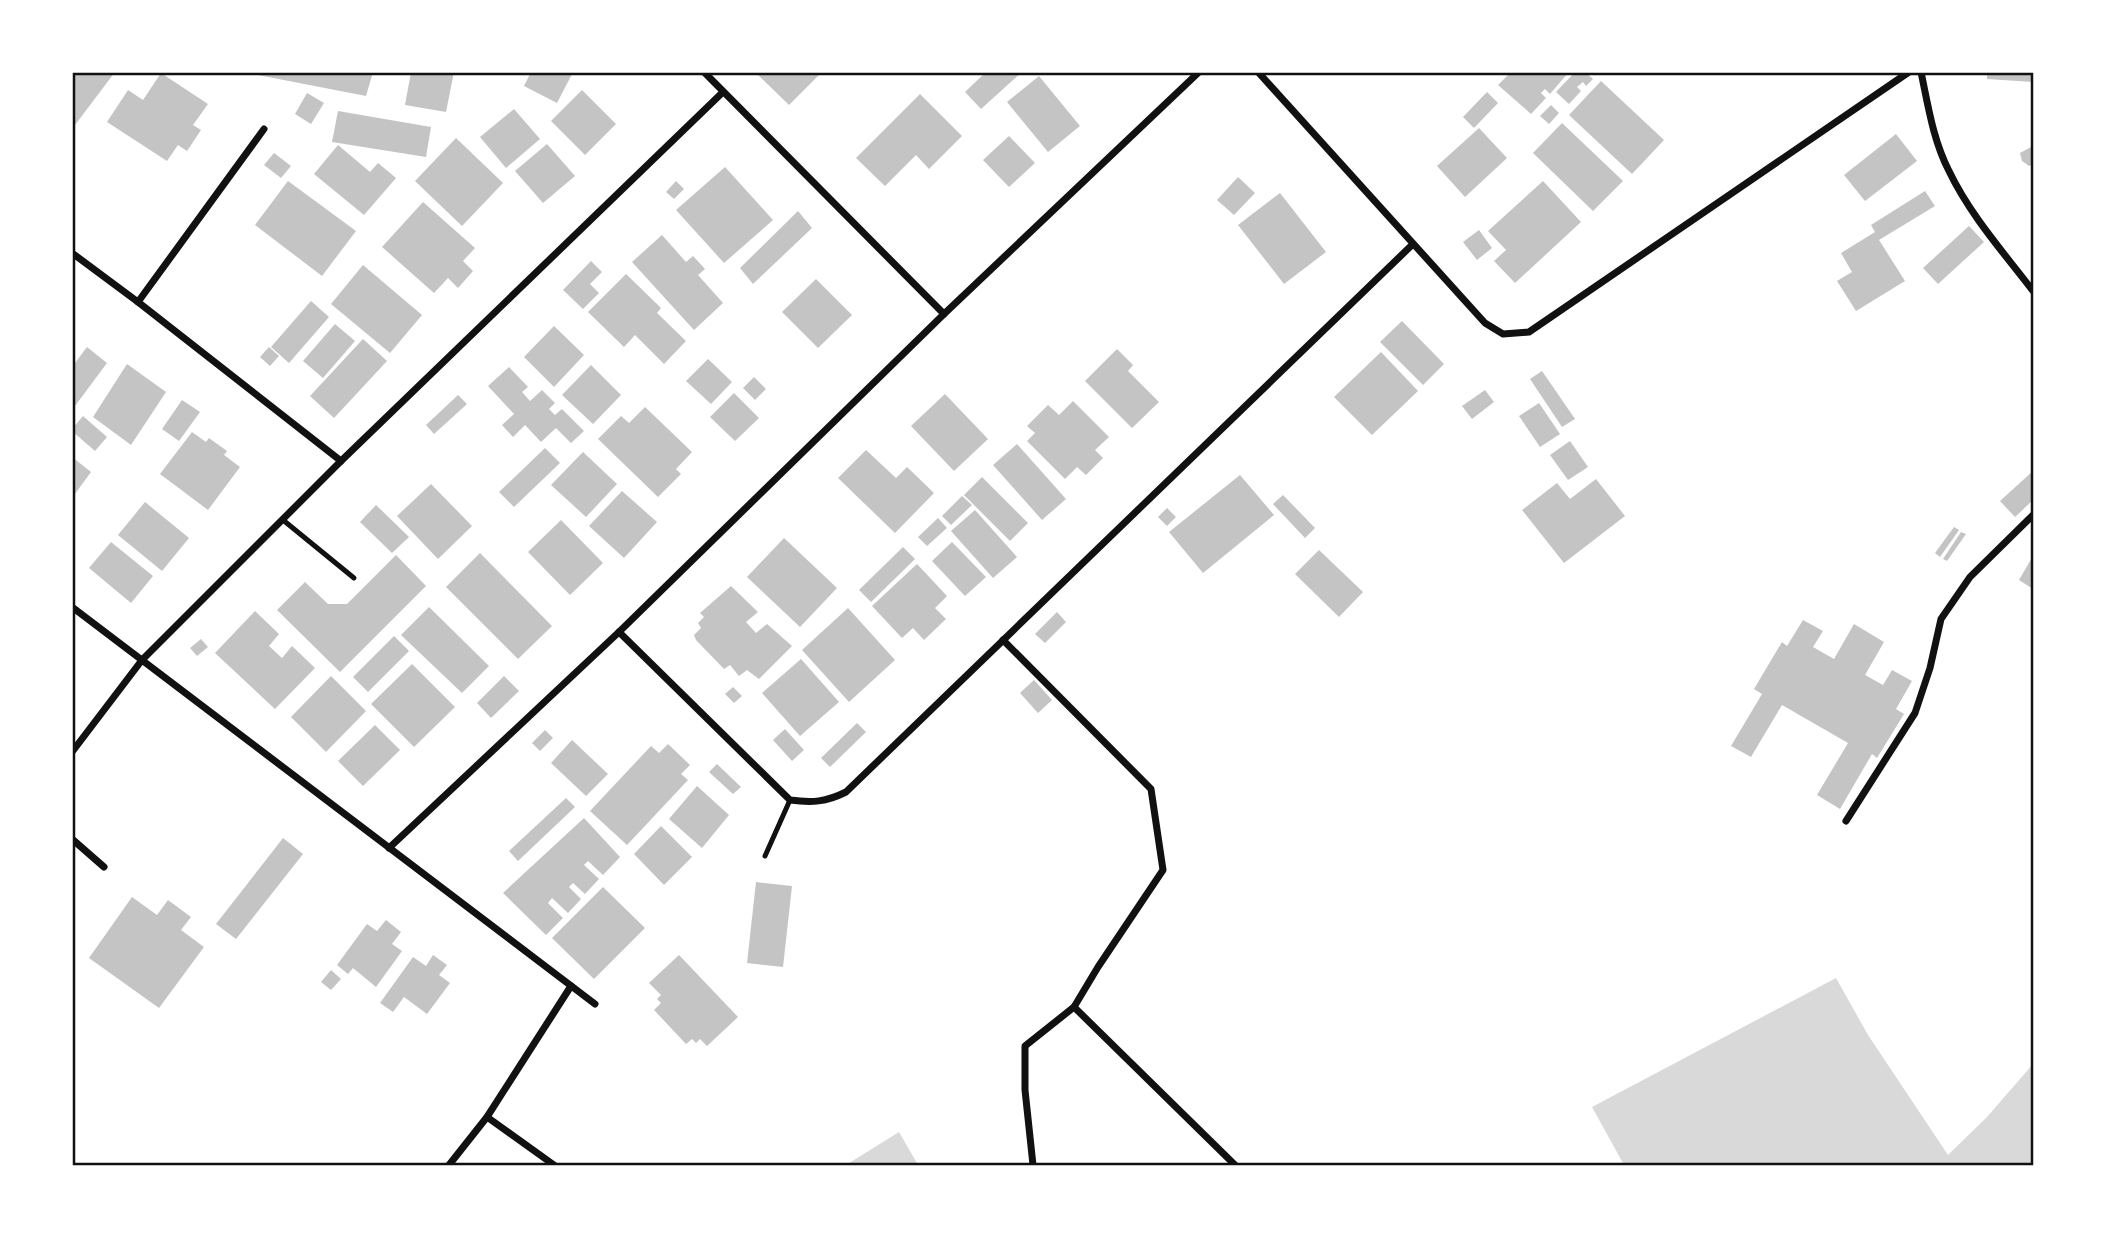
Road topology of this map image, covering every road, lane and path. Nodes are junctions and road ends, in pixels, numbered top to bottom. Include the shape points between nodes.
1 (704, 72) edge
2 (1199, 72) edge
3 (1258, 72) edge
4 (1909, 72) edge
5 (1921, 72) edge
6 (723, 92) junction
7 (264, 129) dead end
8 (1413, 244) junction
9 (72, 253) edge
10 (2033, 291) edge
11 (138, 302) junction
12 (944, 314) junction
13 (341, 461) junction
14 (2033, 515) edge
15 (284, 520) junction
16 (354, 578) dead end
17 (72, 607) edge
18 (619, 632) junction
19 (1003, 640) junction
20 (142, 660) junction
21 (72, 752) edge
22 (790, 800) junction
23 (1846, 821) dead end
24 (72, 839) edge
25 (389, 848) junction
26 (765, 856) dead end
27 (104, 867) dead end
28 (571, 986) junction
29 (595, 1004) dead end
30 (1074, 1007) junction
31 (486, 1117) junction
32 (449, 1165) edge
33 (554, 1165) edge
34 (1033, 1165) edge
35 (1234, 1165) edge

1 - 6 street
2 - 12 street
3 - 8 street
4 - 8 street via 1528,332 1503,334 1485,323
5 - 10 street via 1947,169 1963,198
6 - 12 street
6 - 13 street
7 - 11 street
8 - 19 street
9 - 11 street
11 - 13 street
12 - 18 street
13 - 15 street
14 - 23 street via 1970,577 1941,619 1916,713
15 - 16 lane
15 - 20 street
17 - 20 street
18 - 22 street
18 - 25 street
19 - 22 street via 846,792 811,803
19 - 30 street via 1152,789 1163,870
20 - 21 street
20 - 25 street
22 - 26 lane
24 - 27 street
25 - 28 street
28 - 29 street
28 - 31 street
30 - 34 street via 1026,1046 1025,1090
30 - 35 street
31 - 32 street
31 - 33 street

